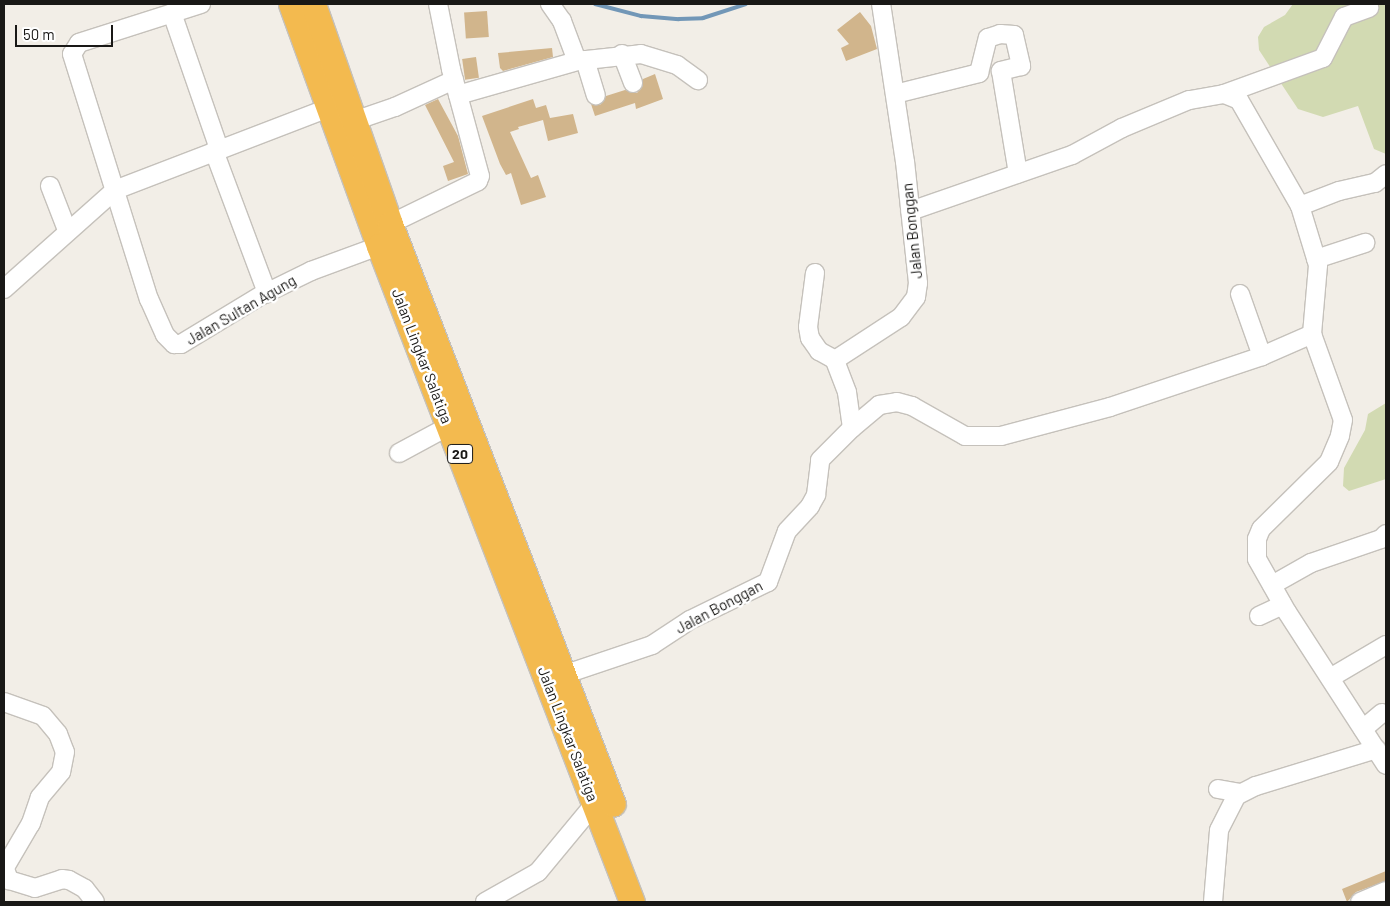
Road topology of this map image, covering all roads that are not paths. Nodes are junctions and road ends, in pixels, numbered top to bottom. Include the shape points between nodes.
1 (201, 4) edge
2 (292, 4) edge
3 (312, 4) edge
4 (438, 4) edge
5 (550, 4) edge
6 (881, 4) edge
7 (1369, 8) dead end
8 (172, 13) junction
9 (622, 54) junction
10 (581, 61) junction
11 (1001, 71) junction
12 (979, 73) junction
13 (698, 80) dead end
14 (633, 83) dead end
15 (456, 87) junction
16 (895, 94) junction
17 (1224, 94) junction
18 (596, 95) dead end
19 (329, 108) junction
20 (354, 121) junction
21 (217, 150) junction
22 (1018, 174) junction
23 (1386, 174) edge
24 (50, 186) dead end
25 (115, 190) junction
26 (1300, 206) junction
27 (910, 211) junction
28 (390, 224) junction
29 (67, 230) junction
30 (1365, 243) dead end
31 (379, 246) junction
32 (1316, 259) junction
33 (815, 273) dead end
34 (4, 288) edge
35 (267, 293) junction
36 (1240, 294) dead end
37 (1312, 334) junction
38 (1262, 356) junction
39 (835, 360) junction
40 (449, 426) junction
41 (852, 428) junction
42 (399, 453) dead end
43 (1386, 534) edge
44 (1272, 585) junction
45 (1283, 605) junction
46 (1259, 616) dead end
47 (1386, 646) edge
48 (566, 674) junction
49 (1330, 678) junction
50 (4, 702) edge
51 (1382, 714) dead end
52 (1363, 729) junction
53 (581, 742) junction
54 (1376, 749) junction
55 (1386, 764) edge
56 (1218, 789) dead end
57 (1241, 793) junction
58 (595, 803) junction
59 (4, 870) edge
60 (1386, 891) edge
61 (95, 902) edge
62 (485, 902) edge
63 (632, 902) edge
64 (650, 902) edge
65 (1213, 902) edge
66 (1360, 902) edge

1 - 8 street, Jalan Sultan Agung
2 - 19 highway, Jalan Lingkar Salatiga / 20
3 - 20 highway, Jalan Lingkar Salatiga / 20
4 - 15 street
5 - 10 street
6 - 16 street, Jalan Bonggan
7 - 17 street via 1344,17 1323,58
8 - 21 street
8 - 25 street, Jalan Sultan Agung via 79,43 72,52 76,74
9 - 10 street
9 - 13 street via 661,58
9 - 14 street
10 - 15 street
10 - 18 street
11 - 12 street
11 - 12 street via 1021,66 1017,39 1010,33 988,38
11 - 22 street
12 - 16 street
15 - 20 street
15 - 28 street via 480,172 478,181
16 - 27 street, Jalan Bonggan
17 - 22 street via 1189,100 1122,128 1072,155
17 - 26 street via 1239,100
19 - 21 street
19 - 31 highway, Jalan Lingkar Salatiga / 20
20 - 28 highway, Jalan Lingkar Salatiga / 20
21 - 25 street
21 - 35 street
22 - 27 street
23 - 26 street via 1375,182
24 - 29 street
25 - 29 street
25 - 35 street, Jalan Sultan Agung via 149,299 160,327 171,342 177,345 188,341
26 - 32 street
27 - 39 street, Jalan Bonggan via 918,283 912,306 890,326
28 - 48 highway, Jalan Lingkar Salatiga / 20
29 - 34 street via 28,270
30 - 32 street
31 - 35 street, Jalan Sultan Agung via 311,271
31 - 40 highway, Jalan Lingkar Salatiga / 20
32 - 37 street via 1317,297
33 - 39 street via 808,327 810,338 819,351
36 - 38 street
37 - 38 street, Jalan Bonggan
37 - 44 street via 1343,420 1336,450 1328,462 1261,529 1257,539 1257,559
38 - 41 street, Jalan Bonggan via 1110,407 1001,436 965,436 912,406 897,402 879,405
39 - 41 street via 847,392
40 - 42 street
40 - 53 highway, Jalan Lingkar Salatiga / 20
41 - 48 street, Jalan Bonggan via 820,460 816,494 810,506 787,531 768,582 690,620 652,645
43 - 44 street via 1381,539 1311,563
44 - 45 street
45 - 46 street
45 - 49 street
47 - 49 street
48 - 53 highway, Jalan Lingkar Salatiga / 20
49 - 52 street
50 - 59 street via 43,716 58,734 65,752 61,772 40,797 31,824
51 - 52 street
52 - 54 street
53 - 58 highway, Jalan Lingkar Salatiga / 20
53 - 64 highway, Jalan Lingkar Salatiga / 20
54 - 55 street
54 - 57 street
56 - 57 street
57 - 65 street via 1219,830
58 - 62 street via 538,872
58 - 63 highway, Jalan Lingkar Salatiga / 20
59 - 61 street via 9,880 35,888 62,879 69,880 86,889
60 - 66 street

